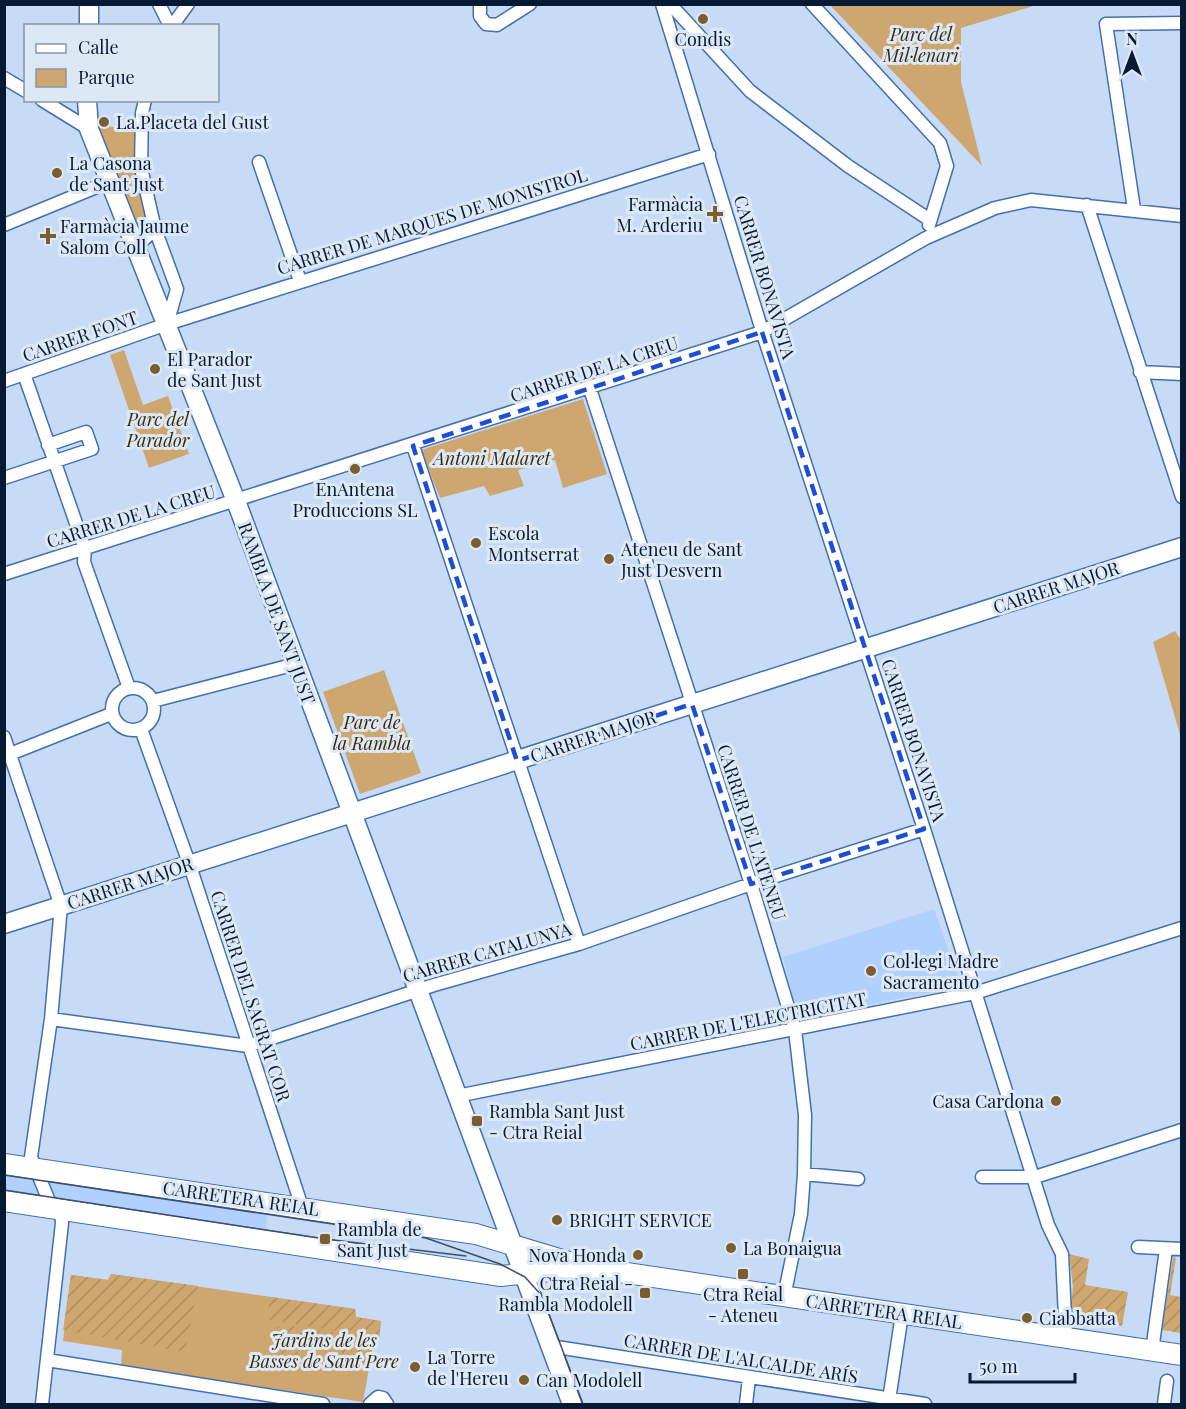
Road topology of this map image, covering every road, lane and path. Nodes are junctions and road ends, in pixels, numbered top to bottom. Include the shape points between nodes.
1 (89, 4) edge
2 (159, 4) edge
3 (188, 4) edge
4 (480, 4) edge
5 (530, 4) edge
6 (662, 4) edge
7 (670, 4) edge
8 (812, 4) edge
9 (1182, 23) edge
10 (89, 24) edge
11 (170, 24) edge
12 (173, 24) edge
13 (4, 78) edge
14 (24, 90) edge
15 (45, 102) edge
16 (87, 102) edge
17 (145, 102) edge
18 (89, 129) junction
19 (709, 154) junction
20 (259, 162) dead end
21 (111, 182) junction
22 (1087, 205) junction
23 (1134, 209) junction
24 (1182, 216) edge
25 (930, 220) junction
26 (4, 225) edge
27 (155, 229) junction
28 (926, 238) junction
29 (137, 246) junction
30 (300, 281) junction
31 (167, 324) junction
32 (762, 333) junction
33 (1140, 372) junction
34 (24, 374) junction
35 (1182, 374) edge
36 (4, 381) edge
37 (590, 389) junction
38 (48, 444) junction
39 (414, 446) junction
40 (54, 461) junction
41 (4, 478) edge
42 (1182, 497) edge
43 (236, 501) junction
44 (1182, 547) edge
45 (85, 549) junction
46 (4, 574) edge
47 (866, 649) junction
48 (296, 664) junction
49 (129, 688) junction
50 (153, 701) junction
51 (692, 704) junction
52 (111, 714) junction
53 (141, 729) junction
54 (4, 737) edge
55 (10, 754) junction
56 (517, 761) junction
57 (352, 813) junction
58 (924, 829) junction
59 (189, 864) junction
60 (751, 884) junction
61 (61, 906) junction
62 (4, 924) edge
63 (1182, 928) edge
64 (579, 944) junction
65 (418, 991) junction
66 (975, 993) junction
67 (51, 1019) junction
68 (795, 1030) junction
69 (248, 1046) junction
70 (457, 1096) junction
71 (1182, 1130) edge
72 (4, 1164) edge
73 (34, 1168) junction
74 (804, 1174) junction
75 (1035, 1177) junction
76 (982, 1178) dead end
77 (858, 1179) dead end
78 (4, 1201) edge
79 (302, 1207) junction
80 (61, 1210) junction
81 (512, 1244) junction
82 (1138, 1247) dead end
83 (1167, 1249) junction
84 (1182, 1249) edge
85 (586, 1267) junction
86 (522, 1275) junction
87 (784, 1297) junction
88 (902, 1314) junction
89 (1066, 1338) junction
90 (550, 1346) junction
91 (1152, 1351) junction
92 (1182, 1355) edge
93 (47, 1360) junction
94 (749, 1378) junction
95 (1167, 1381) dead end
96 (888, 1401) edge
97 (42, 1404) edge
98 (323, 1404) edge
99 (370, 1404) edge
100 (387, 1404) edge
101 (572, 1404) edge
102 (746, 1404) edge
103 (926, 1404) edge
104 (1164, 1404) edge

1 - 10 street
2 - 11 street
3 - 12 street
4 - 5 street via 480,16 486,24 497,25
6 - 19 street, CARRER BONAVISTA
7 - 25 street via 750,91 848,166
8 - 25 street via 940,143 947,165
9 - 23 street via 1106,24
13 - 14 street
15 - 18 street
16 - 18 street, RAMBLA DE SANT JUST
17 - 27 street via 141,168
18 - 21 street, RAMBLA DE SANT JUST
19 - 30 street, CARRER DE MARQUES DE MONISTROL
19 - 32 street, CARRER BONAVISTA
20 - 30 street
21 - 26 street
21 - 29 street, RAMBLA DE SANT JUST
22 - 23 street, CARRER DE LA CREU
22 - 28 street, CARRER DE LA CREU via 1031,200 994,208
22 - 33 street
23 - 24 street, CARRER DE LA CREU
25 - 28 street
27 - 29 street
27 - 31 street via 177,289
28 - 32 street, CARRER DE LA CREU
29 - 31 street, RAMBLA DE SANT JUST
30 - 31 street, CARRER DE MARQUES DE MONISTROL
31 - 34 street, CARRER FONT
31 - 43 street, RAMBLA DE SANT JUST
32 - 37 street, CARRER DE LA CREU
32 - 47 street, CARRER BONAVISTA
33 - 35 street
33 - 42 street
34 - 36 street, CARRER FONT
34 - 38 street
37 - 39 street, CARRER DE LA CREU
37 - 51 street, CARRER DE L'ATENEU
38 - 40 street
38 - 40 street via 86,432 92,449
39 - 43 street, CARRER DE LA CREU
39 - 56 street
40 - 41 street
40 - 45 street
43 - 45 street, CARRER DE LA CREU
43 - 48 street, RAMBLA DE SANT JUST
44 - 47 street, CARRER MAJOR
45 - 46 street, CARRER DE LA CREU
45 - 49 street via 84,562
47 - 51 street, CARRER MAJOR
47 - 58 street, CARRER BONAVISTA
48 - 50 street
48 - 57 street, RAMBLA DE SANT JUST
49 - 50 street via 143,691
49 - 52 street via 115,697
50 - 53 street via 152,718
51 - 56 street, CARRER MAJOR
51 - 60 street, CARRER DE L'ATENEU
52 - 53 street via 123,728
52 - 55 street
53 - 59 street, CARRER DEL SAGRAT COR
54 - 55 street
55 - 61 street
56 - 57 street, CARRER MAJOR
56 - 64 street
57 - 59 street, CARRER MAJOR
57 - 65 street, RAMBLA DE SANT JUST
58 - 60 street, CARRER CATALUNYA
58 - 66 street, CARRER BONAVISTA
59 - 61 street, CARRER MAJOR
59 - 69 street, CARRER DEL SAGRAT COR
60 - 64 street, CARRER CATALUNYA
60 - 68 street, CARRER DE L'ATENEU
61 - 62 street, CARRER MAJOR
61 - 67 street
63 - 66 street, CARRER DE L'ELECTRICITAT
64 - 65 street, CARRER CATALUNYA
65 - 69 street, CARRER CATALUNYA
65 - 70 street, RAMBLA DE SANT JUST
66 - 68 street, CARRER DE L'ELECTRICITAT
66 - 75 street, CARRER BONAVISTA
67 - 69 street, CARRER CATALUNYA
67 - 73 street via 31,1147
68 - 70 street, CARRER DE L'ELECTRICITAT
68 - 74 street, CARRER DE L'ATENEU via 805,1115
69 - 79 street, CARRER DEL SAGRAT COR
70 - 81 street, RAMBLA DE SANT JUST
71 - 75 street
72 - 73 main road, CARRETERA REIAL
73 - 79 main road, CARRETERA REIAL
73 - 80 street via 49,1201
74 - 77 street
74 - 87 street, CARRER DE L'ATENEU via 801,1214
75 - 76 street
75 - 89 street, CARRER BONAVISTA via 1048,1225 1062,1254
78 - 80 main road, CARRETERA REIAL
79 - 81 main road, CARRETERA REIAL via 476,1234
80 - 86 main road, CARRETERA REIAL via 501,1276
80 - 93 street
81 - 85 main road, CARRETERA REIAL
81 - 86 street, RAMBLA DE SANT JUST
82 - 83 street
83 - 84 street
83 - 91 street
85 - 86 main road, CARRETERA REIAL
85 - 87 main road, CARRETERA REIAL
86 - 90 street, RAMBLA DE SANT JUST
87 - 88 main road, CARRETERA REIAL
88 - 89 main road, CARRETERA REIAL
88 - 96 street
89 - 91 main road, CARRETERA REIAL
90 - 94 street, CARRER DE L'ALCALDE ARÍS
90 - 101 street, RAMBLA DE SANT JUST
91 - 92 main road, CARRETERA REIAL
93 - 97 street
93 - 98 street
94 - 96 street, CARRER DE L'ALCALDE ARÍS
94 - 102 street
95 - 104 street
96 - 103 street, CARRER DE L'ALCALDE ARÍS
99 - 100 street via 378,1397

